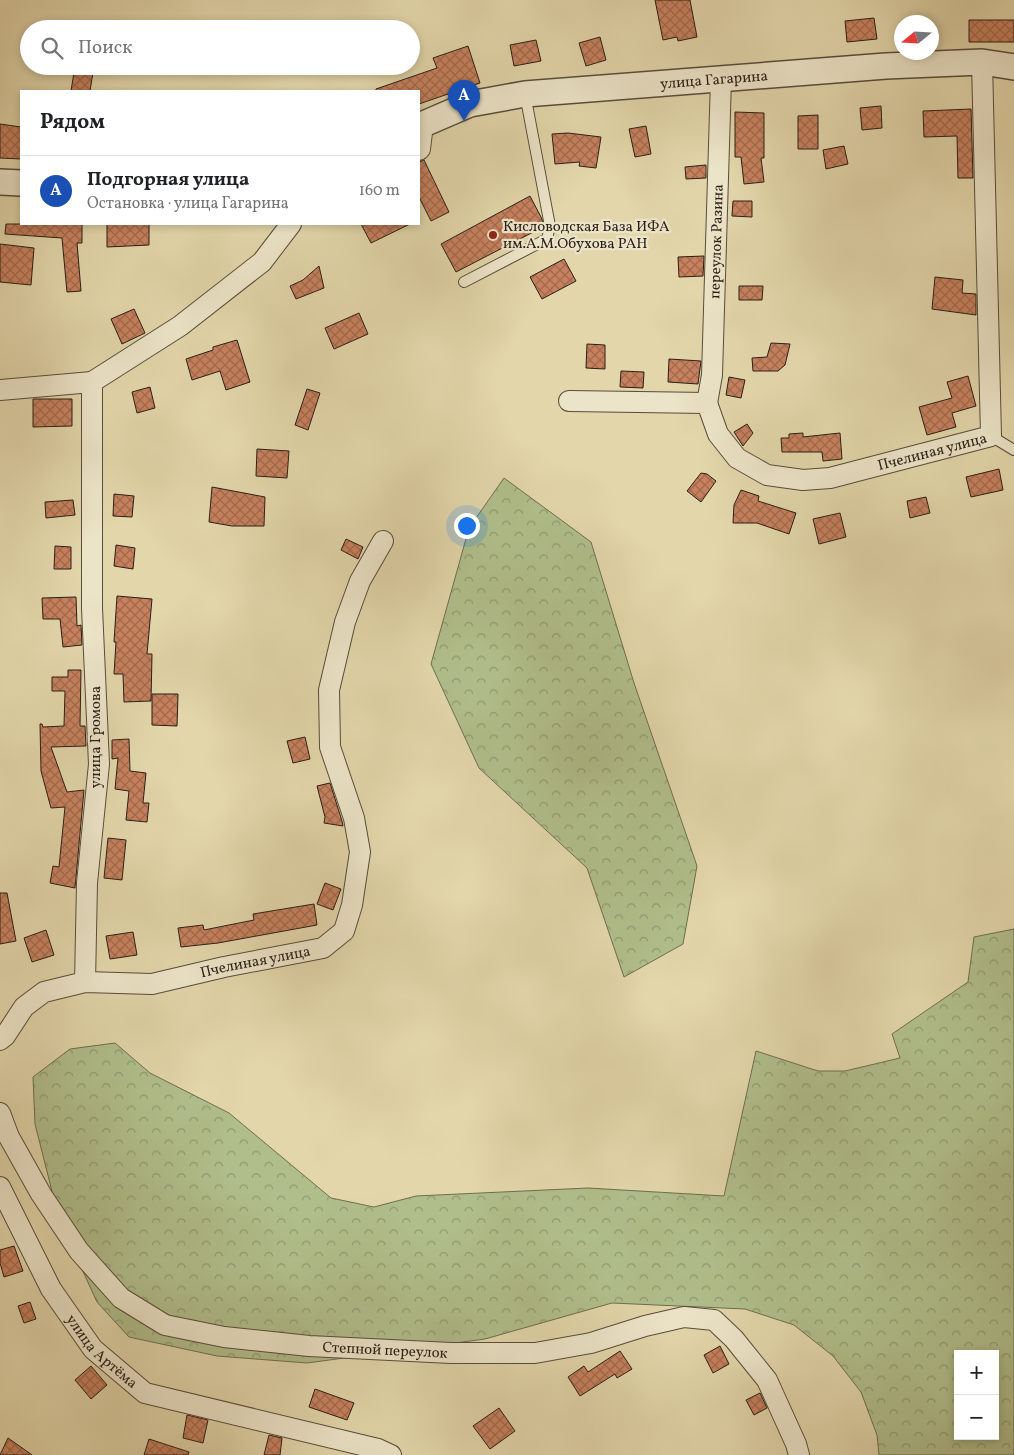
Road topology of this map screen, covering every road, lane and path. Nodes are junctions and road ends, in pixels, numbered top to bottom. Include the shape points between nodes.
1 (982, 62) junction
2 (1014, 67) edge
3 (721, 79) junction
4 (525, 94) junction
5 (421, 125) edge
6 (420, 149) edge
7 (0, 182) edge
8 (20, 183) edge
9 (290, 225) edge
10 (464, 282) dead end
11 (92, 382) junction
12 (0, 390) edge
13 (569, 401) dead end
14 (707, 403) junction
15 (991, 436) junction
16 (1014, 450) edge
17 (383, 541) dead end
18 (85, 982) junction
19 (0, 1040) edge
20 (0, 1113) edge
21 (0, 1187) edge
22 (391, 1455) edge
23 (799, 1455) edge

1 - 2 street, улица Гагарина
1 - 3 street, улица Гагарина
1 - 15 street, Пчелиная улица
3 - 4 street, улица Гагарина
3 - 14 street, переулок Разина via 712,375
4 - 5 street, улица Гагарина via 470,104
4 - 10 lane via 550,226 547,239
5 - 6 street
7 - 8 street
9 - 11 street via 262,262 180,326
11 - 12 street
11 - 18 street, улица Громова via 92,608 99,764 87,883
13 - 14 street
14 - 15 street, Пчелиная улица via 718,434 737,458 767,475 803,480 830,478
15 - 16 lane
17 - 18 street, Пчелиная улица via 360,581 329,690 330,747 354,818 360,852 344,931 324,948 152,984
18 - 19 street via 44,992 24,1007
20 - 23 street, Степной переулок via 9,1137 79,1251 121,1298 165,1325 224,1337 308,1346 451,1353 535,1353 591,1343 684,1317 714,1320 767,1380
21 - 22 street, улица Артёма via 51,1290 92,1349 145,1393 378,1449

